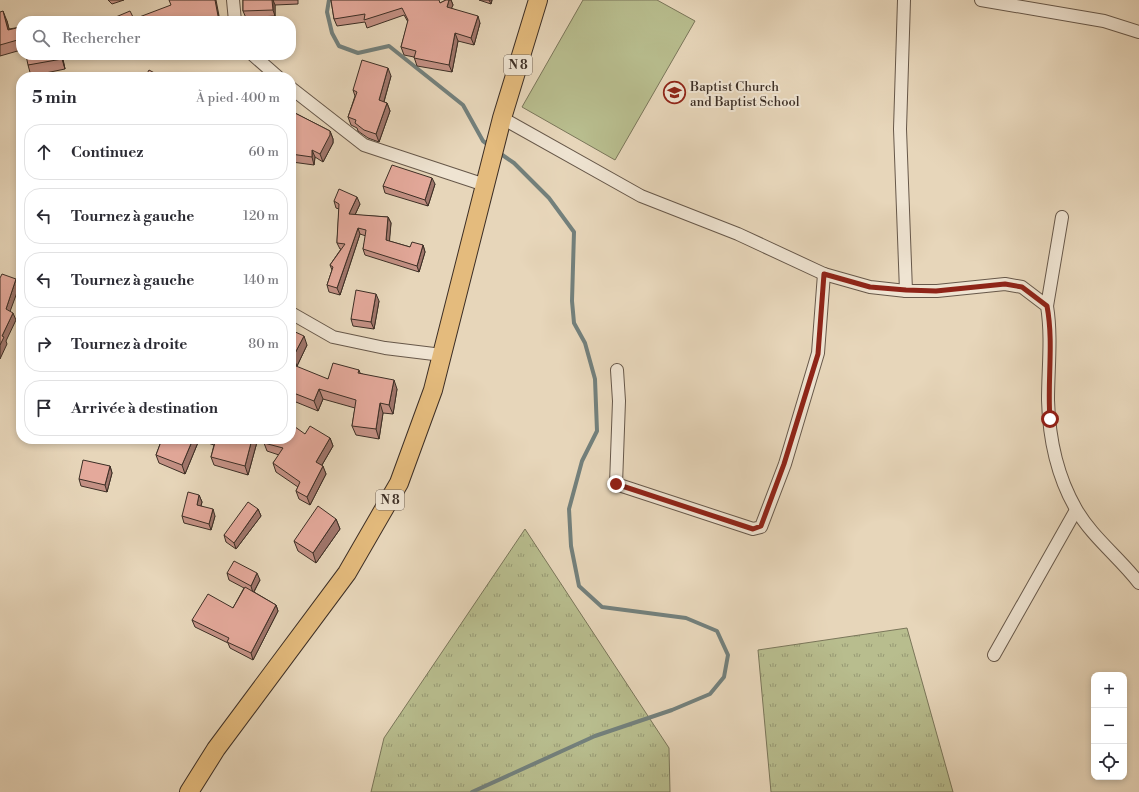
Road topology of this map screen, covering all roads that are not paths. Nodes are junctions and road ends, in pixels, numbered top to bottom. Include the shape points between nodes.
1 (233, 0) edge
2 (538, 0) edge
3 (904, 0) edge
4 (981, 0) edge
5 (235, 16) edge
6 (1139, 32) edge
7 (258, 60) edge
8 (272, 72) edge
9 (296, 92) edge
10 (500, 124) junction
11 (485, 185) junction
12 (1062, 217) dead end
13 (824, 274) junction
14 (906, 290) junction
15 (1047, 306) junction
16 (296, 316) edge
17 (442, 355) junction
18 (617, 370) dead end
19 (1076, 510) junction
20 (1139, 583) edge
21 (994, 655) dead end
22 (189, 792) edge

1 - 5 street
2 - 10 highway, N 8
3 - 14 street via 900,129
4 - 6 street via 1104,21
7 - 8 street
9 - 11 street via 364,145
10 - 11 highway, N 8
10 - 13 street via 641,196 738,234
11 - 17 highway, N 8
12 - 15 street
13 - 14 street via 870,287
13 - 18 street via 818,354 784,464 761,526 757,529 616,484 619,401
14 - 15 street via 936,291 1005,284 1022,287
15 - 19 street via 1050,322 1048,401 1055,459
16 - 17 street via 333,337 385,348
17 - 22 highway, N 8 via 433,390 399,483 347,573 216,749
19 - 20 street via 1094,534
19 - 21 street

